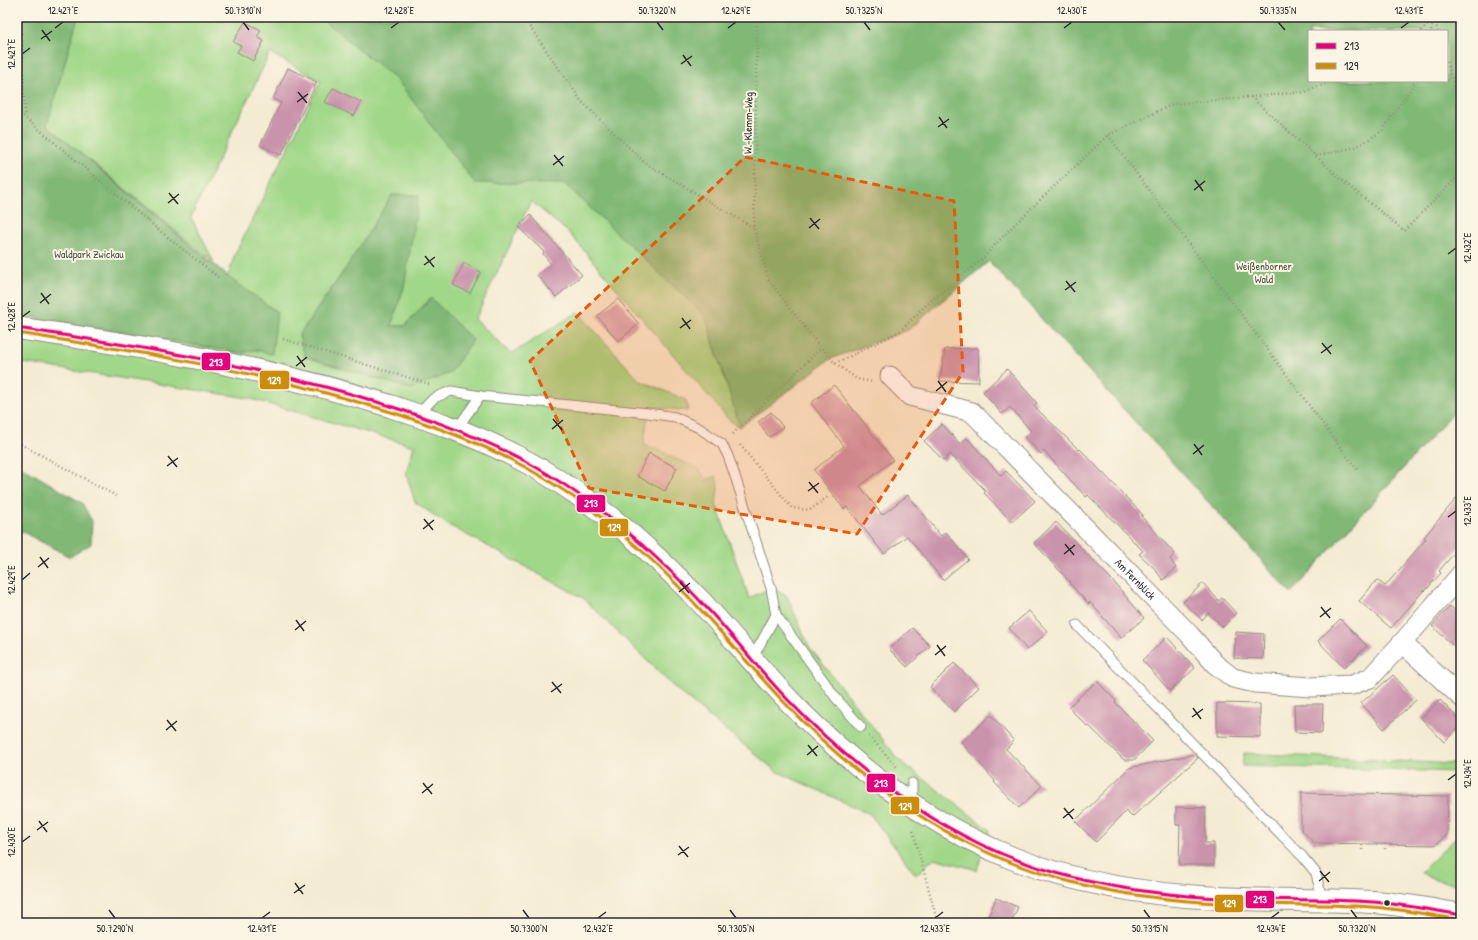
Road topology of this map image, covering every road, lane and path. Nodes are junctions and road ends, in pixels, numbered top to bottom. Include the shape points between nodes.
1 (20, 17) edge
2 (523, 17) edge
3 (757, 17) edge
4 (1435, 18) edge
5 (1422, 30) edge
6 (1431, 30) edge
7 (1438, 30) edge
8 (1448, 65) edge
9 (1330, 82) edge
10 (1415, 82) edge
11 (1251, 96) junction
12 (1461, 110) edge
13 (17, 111) edge
14 (25, 118) junction
15 (1108, 135) junction
16 (1316, 156) junction
17 (1461, 173) edge
18 (754, 229) junction
19 (218, 276) dead end
20 (17, 328) edge
21 (282, 339) dead end
22 (821, 348) junction
23 (835, 363) junction
24 (895, 381) joint
25 (451, 391) junction
26 (480, 396) junction
27 (417, 415) junction
28 (456, 430) junction
29 (731, 435) dead end
30 (736, 441) dead end
31 (17, 442) edge
32 (1358, 471) dead end
33 (116, 496) dead end
34 (829, 496) dead end
35 (1461, 574) edge
36 (776, 615) junction
37 (1077, 626) dead end
38 (1402, 643) junction
39 (752, 660) junction
40 (1461, 697) edge
41 (861, 727) joint
42 (912, 783) joint
43 (912, 805) junction
44 (1362, 844) dead end
45 (1385, 844) dead end
46 (1362, 850) dead end
47 (1385, 850) dead end
48 (1322, 900) junction
49 (1461, 915) edge
50 (936, 923) edge

1 - 14 path
2 - 18 path via 582,102 646,164
3 - 18 path, W.-Klemm-Weg
4 - 5 path
4 - 6 path
4 - 7 path
8 - 12 path
9 - 11 path via 1305,92
10 - 16 path via 1382,131 1356,147
11 - 15 path via 1174,104
11 - 16 path
13 - 14 path
14 - 19 path
15 - 23 path via 978,263 926,305 900,331
15 - 32 path
16 - 17 path via 1404,231
18 - 22 path, W.-Klemm-Weg via 769,281
20 - 27 main road via 192,356 352,394
21 - 25 path
22 - 23 path, W.-Klemm-Weg
22 - 29 path
23 - 24 path, W.-Klemm-Weg via 857,379 867,382
24 - 38 street, Am Fernblick via 910,396 972,412 1189,634 1215,664 1233,678 1255,683 1304,686 1352,685 1370,678
25 - 26 lane
25 - 27 lane via 434,398
26 - 28 lane
26 - 36 lane via 675,418 699,428 722,444 734,472
27 - 28 main road
28 - 39 main road via 513,454 566,486 612,520 659,560
30 - 34 path via 792,508 810,510
31 - 33 path
35 - 38 street, Am Fernblick
36 - 39 lane
36 - 41 lane via 836,698
37 - 48 lane via 1302,856 1316,873
38 - 40 street
39 - 43 main road via 837,749 877,782
41 - 42 path
42 - 43 lane
43 - 48 main road via 962,834 1012,858 1108,886 1165,895 1222,899
43 - 50 path via 912,829
44 - 46 path
45 - 47 path
48 - 49 main road via 1393,904

